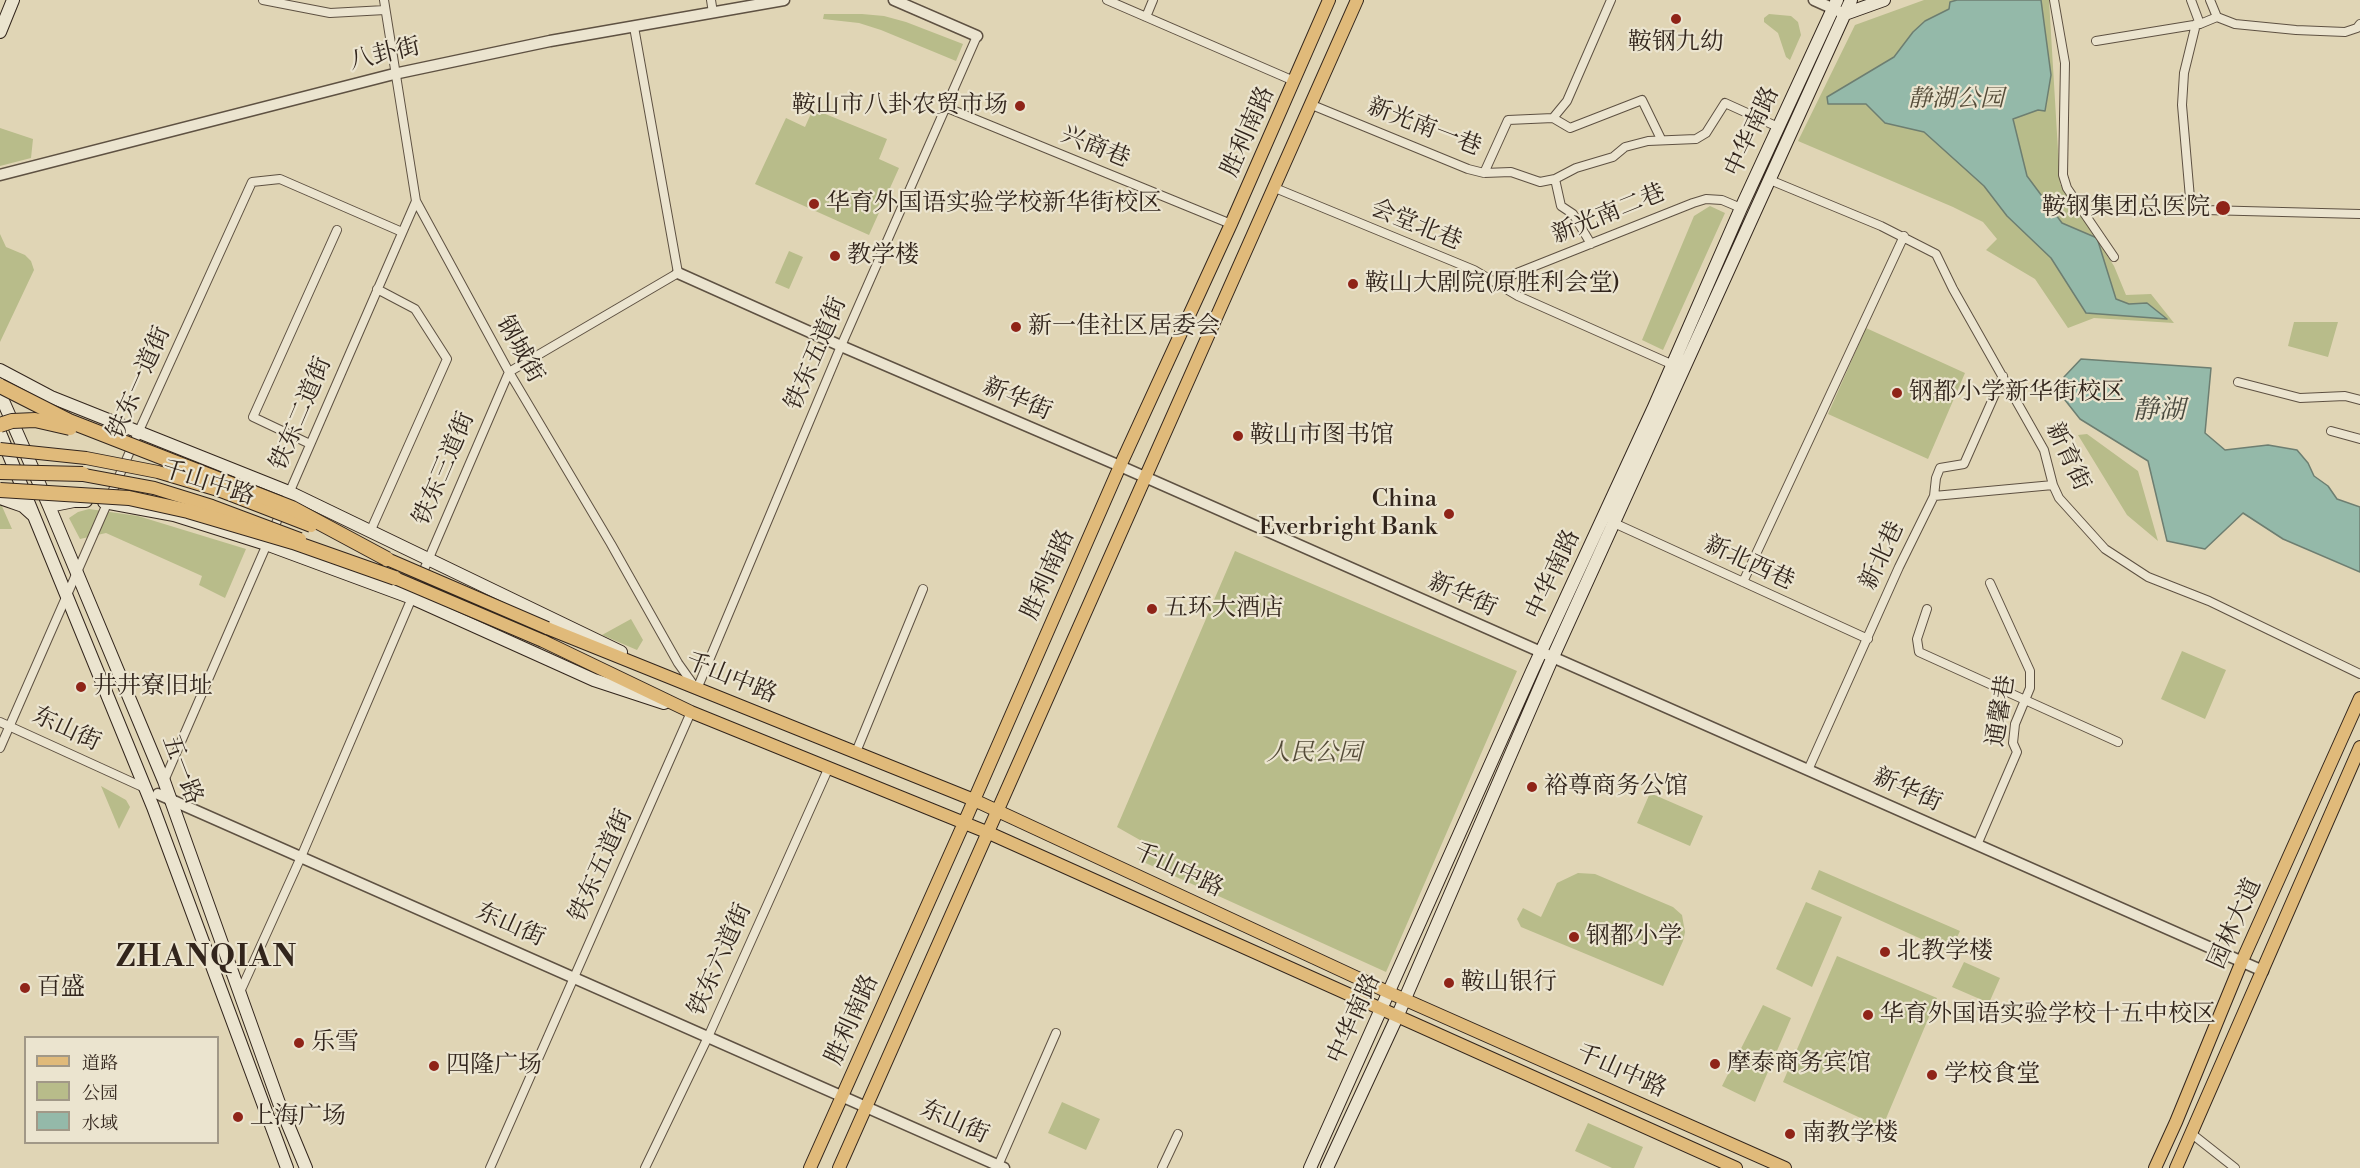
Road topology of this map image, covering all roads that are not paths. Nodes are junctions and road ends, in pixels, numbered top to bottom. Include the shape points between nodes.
1 (13, 0) edge
2 (263, 0) edge
3 (384, 0) edge
4 (711, 0) edge
5 (784, 0) edge
6 (894, 0) edge
7 (1107, 0) edge
8 (1153, 0) edge
9 (1329, 0) edge
10 (1358, 0) edge
11 (1611, 0) edge
12 (1814, 0) edge
13 (1851, 0) edge
14 (1884, 0) edge
15 (2054, 0) edge
16 (2191, 0) edge
17 (2210, 0) edge
18 (1835, 4) edge
19 (385, 10) junction
20 (713, 13) junction
21 (1845, 14) junction
22 (1146, 17) junction
23 (2217, 17) junction
24 (2198, 24) junction
25 (634, 27) junction
26 (2359, 27) edge
27 (0, 32) edge
28 (977, 36) joint
29 (2096, 41) dead end
30 (394, 74) junction
31 (1294, 81) junction
32 (1312, 105) junction
33 (945, 107) junction
34 (1553, 118) junction
35 (1778, 127) junction
36 (1661, 139) junction
37 (1484, 173) junction
38 (0, 175) edge
39 (1555, 179) junction
40 (1770, 180) junction
41 (1275, 188) junction
42 (416, 201) junction
43 (1741, 208) junction
44 (2360, 214) edge
45 (1231, 224) junction
46 (337, 230) dead end
47 (402, 232) junction
48 (1904, 236) junction
49 (1591, 244) junction
50 (2114, 258) dead end
51 (678, 273) junction
52 (1493, 281) junction
53 (377, 289) junction
54 (841, 346) junction
55 (1671, 364) junction
56 (0, 370) edge
57 (508, 372) junction
58 (2003, 376) junction
59 (2238, 382) dead end
60 (0, 386) edge
61 (0, 394) edge
62 (2360, 400) edge
63 (0, 426) edge
64 (2331, 431) dead end
65 (0, 433) edge
66 (138, 433) junction
67 (107, 436) junction
68 (2360, 439) edge
69 (310, 444) junction
70 (0, 449) edge
71 (0, 466) edge
72 (1120, 466) junction
73 (0, 472) edge
74 (83, 474) junction
75 (1146, 478) junction
76 (2053, 485) junction
77 (0, 490) edge
78 (289, 492) junction
79 (1934, 496) junction
80 (0, 498) edge
81 (108, 503) junction
82 (49, 506) junction
83 (33, 514) junction
84 (1614, 523) junction
85 (370, 532) junction
86 (266, 544) junction
87 (387, 559) junction
88 (428, 559) junction
89 (77, 573) junction
90 (394, 578) junction
91 (1743, 582) junction
92 (1990, 583) dead end
93 (923, 589) dead end
94 (66, 595) junction
95 (412, 598) junction
96 (1928, 609) dead end
97 (1868, 639) junction
98 (1546, 656) junction
99 (2360, 674) edge
100 (697, 689) junction
101 (2360, 698) edge
102 (2025, 700) junction
103 (691, 712) junction
104 (0, 722) edge
105 (9, 726) junction
106 (2118, 742) dead end
107 (2360, 747) edge
108 (0, 748) edge
109 (856, 752) junction
110 (829, 767) junction
111 (1808, 770) junction
112 (164, 781) junction
113 (145, 788) junction
114 (158, 794) junction
115 (171, 800) junction
116 (974, 800) junction
117 (153, 807) junction
118 (999, 811) junction
119 (964, 824) junction
120 (989, 833) junction
121 (1977, 845) junction
122 (301, 857) junction
123 (2242, 961) junction
124 (2262, 971) junction
125 (574, 978) junction
126 (240, 992) junction
127 (1390, 993) junction
128 (1404, 999) junction
129 (1382, 1010) junction
130 (1397, 1017) junction
131 (1056, 1033) dead end
132 (708, 1037) junction
133 (842, 1096) junction
134 (867, 1107) junction
135 (1178, 1134) dead end
136 (2192, 1134) junction
137 (1720, 1165) edge
138 (1000, 1167) edge
139 (287, 1168) edge
140 (306, 1168) edge
141 (490, 1168) edge
142 (645, 1168) edge
143 (810, 1168) edge
144 (839, 1168) edge
145 (1162, 1168) edge
146 (1310, 1168) edge
147 (1327, 1168) edge
148 (1736, 1168) edge
149 (1785, 1168) edge
150 (2155, 1168) edge
151 (2176, 1168) edge
152 (2235, 1168) edge

1 - 27 main road
2 - 19 street via 330,13
3 - 19 street, 钢城街
4 - 20 street
5 - 20 street, 八卦街
6 - 28 street
7 - 22 street
8 - 22 street
9 - 31 main road, 胜利南路
10 - 32 main road, 胜利南路
11 - 34 street via 1567,101
12 - 18 street
13 - 21 main road
14 - 21 main road
15 - 50 street via 2065,63 2063,175 2067,188
16 - 24 street
17 - 23 street
18 - 21 street
18 - 35 main road, 中华南路
19 - 30 street, 钢城街
20 - 25 street, 八卦街
21 - 40 main road
22 - 31 street
23 - 24 street
23 - 26 street via 2235,24 2272,28 2345,32
24 - 29 street
24 - 44 street via 2184,73 2182,105 2190,198 2194,206 2205,210
25 - 30 street, 八卦街
25 - 51 street
28 - 33 street, 铁东五道街
30 - 38 street, 八卦街
30 - 42 street, 钢城街
31 - 45 main road, 胜利南路
32 - 37 street, 新光南一巷
32 - 41 main road, 胜利南路
33 - 45 street, 兴商巷
33 - 54 street, 铁东五道街
34 - 36 street via 1570,128 1642,100
34 - 37 street via 1508,120
35 - 36 street, 新光南一巷 via 1725,103 1706,133 1696,139
35 - 43 main road, 中华南路
36 - 39 street, 新光南一巷 via 1625,147 1613,157
37 - 39 street, 新光南一巷 via 1510,172 1540,182
39 - 49 street via 1562,206 1573,214
40 - 48 street, 新育街
40 - 84 main road
41 - 52 street, 会堂北巷
41 - 75 main road, 胜利南路
42 - 47 street, 铁东二道街
42 - 57 street, 钢城街
43 - 49 street, 新光南二巷 via 1722,200 1706,199
43 - 55 main road, 中华南路
45 - 72 main road, 胜利南路
46 - 69 street via 253,417
47 - 53 street, 铁东二道街
47 - 66 street, 铁东一道街 via 280,179 252,182
48 - 58 street, 新育街 via 1936,254
48 - 91 street
49 - 52 street, 新光南二巷
51 - 54 street, 新华街
51 - 57 street
52 - 55 street, 会堂北巷 via 1524,299
53 - 69 street, 铁东二道街
53 - 85 street via 415,309 447,359
54 - 72 street, 新华街
54 - 100 street, 铁东五道街
55 - 98 main road, 中华南路
56 - 66 main road via 25,385
57 - 88 street, 铁东三道街
57 - 100 street, 钢城街 via 678,663
58 - 76 street, 新育街 via 2044,450
58 - 79 street, 新北巷 via 1964,464 1940,468
59 - 62 street via 2300,398 2345,396
60 - 67 highway, bridge
61 - 82 main road, 五一路
63 - 67 highway, bridge via 35,420
64 - 68 street
65 - 83 main road, 五一路
66 - 78 main road
66 - 81 street, 铁东一道街
67 - 87 highway, bridge via 292,508
69 - 78 street, 铁东二道街
70 - 87 main road, 千山中路, bridge via 86,458 158,472 288,515
71 - 74 main road, 千山中路, bridge
72 - 75 street, 新华街
72 - 116 main road, 胜利南路
73 - 74 highway, bridge
74 - 90 main road, 千山中路, bridge via 154,488 212,506
75 - 98 street, 新华街
75 - 118 main road, 胜利南路
76 - 79 street
76 - 99 street, 新育街 via 2059,498 2105,549 2148,577 2209,601
77 - 90 highway, bridge via 129,498 188,511
78 - 85 main road
78 - 86 street, 铁东二道街
79 - 97 street, 新北巷
80 - 83 main road
81 - 82 main road via 74,501
81 - 86 main road via 174,515
81 - 89 street, 铁东一道街
82 - 89 main road, 五一路
83 - 94 main road, 五一路
84 - 91 street, 新北西巷
84 - 98 main road
85 - 88 main road
86 - 95 main road
86 - 112 street, 铁东二道街
87 - 100 main road, 千山中路, bridge
88 - 95 street, 铁东三道街
88 - 100 main road
89 - 94 street, 铁东一道街
89 - 112 main road, 五一路
90 - 103 main road, 千山中路, bridge via 543,641
91 - 97 street, 新北西巷
92 - 102 street, 通馨巷 via 2030,671
93 - 109 street
94 - 105 street, 铁东一道街
94 - 113 main road, 五一路
95 - 103 main road via 594,680
95 - 122 street, 铁东三道街
96 - 102 street via 1917,639 1919,652
97 - 111 street, 新北巷
98 - 111 street, 新华街
98 - 127 main road, 中华南路
98 - 128 main road
100 - 109 main road, 千山中路
101 - 123 main road, 园林大道
102 - 106 street
102 - 121 street, 通馨巷 via 2015,724 2013,743 2017,752
103 - 110 main road, 千山中路
103 - 125 street, 铁东五道街
104 - 105 street, 东山街
105 - 108 street, 铁东一道街
105 - 113 street, 东山街
107 - 124 main road, 园林大道
109 - 116 main road, 千山中路
110 - 119 main road, 千山中路
110 - 132 street, 铁东六道街
111 - 121 street, 新华街
112 - 114 street, 铁东二道街
112 - 115 main road, 五一路
113 - 114 street, 东山街
113 - 117 main road, 五一路
114 - 115 street, 东山街
114 - 117 street, 铁东二道街
115 - 122 street, 东山街
115 - 126 main road, 五一路
116 - 118 main road, 千山中路
116 - 119 main road, 胜利南路
117 - 139 main road, 五一路
118 - 120 main road, 胜利南路
118 - 127 main road, 千山中路
119 - 120 main road, 千山中路
119 - 133 main road, 胜利南路
120 - 129 main road, 千山中路
120 - 134 main road, 胜利南路
121 - 123 street, 新华街
122 - 125 street, 东山街
122 - 126 street, 铁东三道街
123 - 124 street, 新华街
123 - 150 main road, 园林大道
124 - 136 main road, 园林大道
125 - 132 street, 东山街
125 - 141 street, 铁东五道街
126 - 140 main road, 五一路
127 - 128 main road, 千山中路
127 - 129 main road, 中华南路
128 - 130 main road
128 - 149 main road, 千山中路
129 - 130 main road, 千山中路
129 - 146 main road, 中华南路
130 - 137 main road, 千山中路
130 - 147 main road
131 - 138 street
132 - 133 street, 东山街
132 - 142 street, 铁东六道街
133 - 134 street, 东山街
133 - 143 main road, 胜利南路
134 - 138 street, 东山街
134 - 144 main road, 胜利南路
135 - 145 street
136 - 151 main road, 园林大道
136 - 152 street
137 - 148 main road, 千山中路

